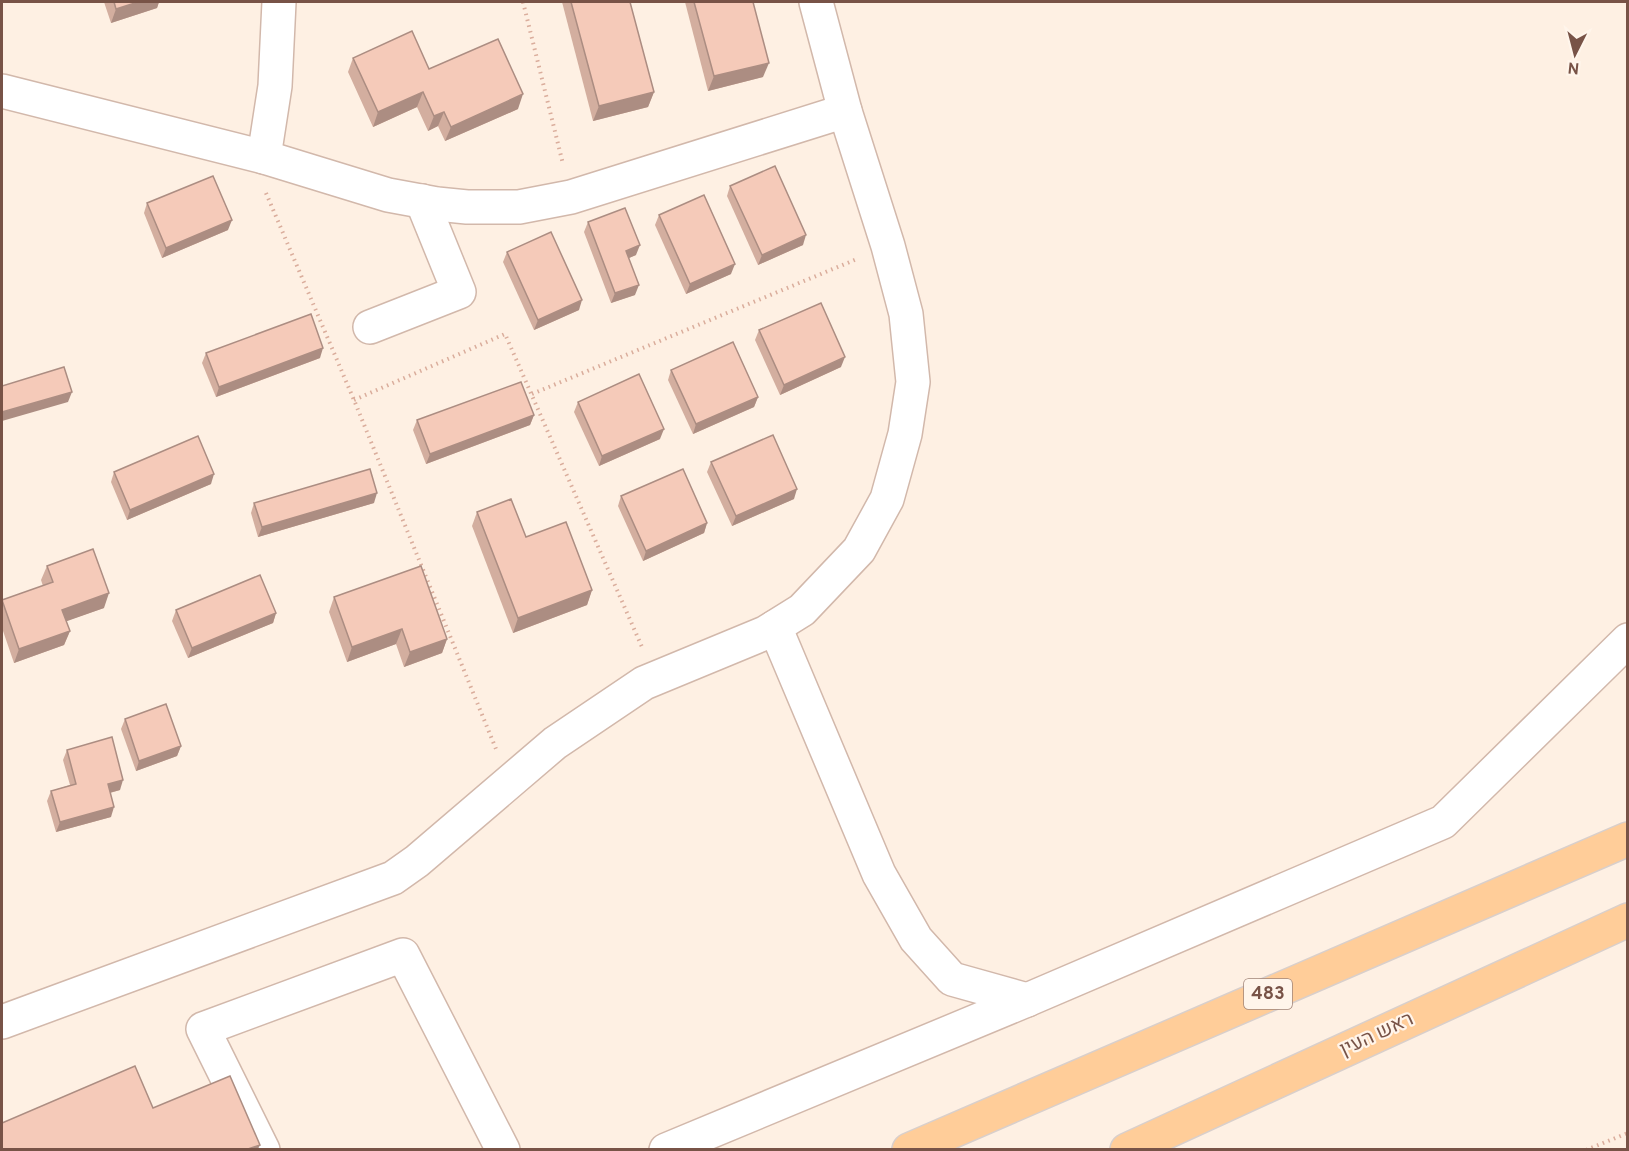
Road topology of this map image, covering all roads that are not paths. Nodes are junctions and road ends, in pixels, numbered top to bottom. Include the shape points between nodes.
1 (279, 2) edge
2 (816, 2) edge
3 (2, 91) edge
4 (845, 111) junction
5 (257, 155) junction
6 (422, 201) junction
7 (370, 327) dead end
8 (775, 627) junction
9 (1628, 640) edge
10 (1628, 838) edge
11 (1628, 920) edge
12 (1027, 1000) junction
13 (2, 1022) edge
14 (263, 1149) edge
15 (503, 1149) edge
16 (666, 1149) edge
17 (909, 1149) edge
18 (1127, 1149) edge

1 - 5 street via 274,87
2 - 4 street
3 - 5 street
4 - 6 street via 571,197 519,207 467,207
4 - 8 street via 906,314 913,382 905,434 887,499 859,550 802,610
5 - 6 street via 388,195
6 - 7 street via 459,292
8 - 12 street via 879,874 916,939 951,979
8 - 13 street via 644,683 555,743 393,878
9 - 12 street via 1443,822
10 - 17 main road, 483
11 - 18 main road, ראש העין
12 - 16 street
14 - 15 street via 203,1029 403,955

